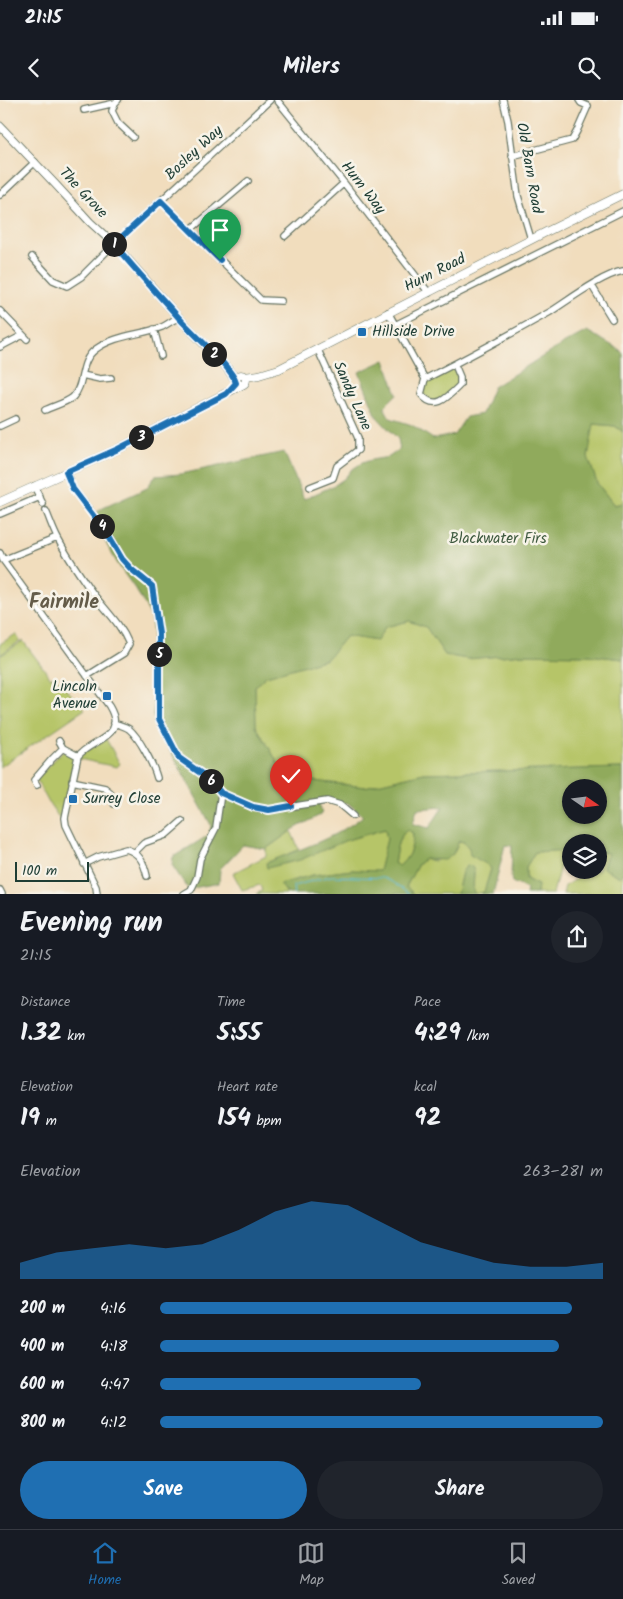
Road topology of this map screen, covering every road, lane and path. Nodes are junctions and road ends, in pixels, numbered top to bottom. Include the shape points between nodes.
1 (270, 100) edge
2 (277, 100) edge
3 (503, 100) edge
4 (579, 100) edge
5 (116, 102) edge
6 (84, 110) dead end
7 (0, 126) edge
8 (134, 137) dead end
9 (512, 156) junction
10 (35, 162) junction
11 (248, 181) dead end
12 (344, 183) junction
13 (623, 194) edge
14 (0, 195) edge
15 (161, 201) junction
16 (623, 211) edge
17 (190, 230) junction
18 (285, 236) dead end
19 (531, 239) junction
20 (114, 244) junction
21 (32, 258) dead end
22 (623, 271) edge
23 (592, 286) junction
24 (429, 293) junction
25 (281, 301) dead end
26 (0, 311) edge
27 (388, 312) junction
28 (179, 317) junction
29 (612, 319) dead end
30 (395, 325) junction
31 (154, 329) junction
32 (0, 347) edge
33 (318, 350) junction
34 (161, 356) dead end
35 (455, 365) junction
36 (82, 375) junction
37 (111, 378) dead end
38 (425, 379) junction
39 (240, 380) junction
40 (45, 410) dead end
41 (11, 419) dead end
42 (0, 426) edge
43 (66, 472) junction
44 (34, 486) junction
45 (310, 487) dead end
46 (40, 497) junction
47 (0, 502) edge
48 (0, 514) edge
49 (57, 538) junction
50 (0, 554) edge
51 (3, 560) junction
52 (87, 676) junction
53 (114, 723) junction
54 (59, 741) dead end
55 (63, 748) junction
56 (78, 756) junction
57 (157, 778) dead end
58 (72, 780) junction
59 (38, 785) dead end
60 (221, 793) junction
61 (114, 804) dead end
62 (353, 816) dead end
63 (182, 821) dead end
64 (135, 852) junction
65 (84, 864) junction
66 (147, 876) dead end
67 (0, 890) edge
68 (2, 894) edge
69 (97, 894) edge
70 (184, 894) edge

1 - 15 street, Bosley Way
2 - 12 street, Hurn Way
3 - 9 street, Old Barn Road
4 - 9 street via 588,106 572,140
5 - 6 street
5 - 8 street via 112,111 118,123
7 - 10 street, The Grove
9 - 19 street, Old Barn Road via 518,196
10 - 14 street
10 - 20 street, The Grove
11 - 17 street
12 - 18 street
12 - 24 street, Hurn Way
13 - 19 main road, Hurn Road
15 - 17 street
15 - 20 street, Bosley Way
16 - 30 street, Hurn Road
17 - 25 street via 261,300
19 - 24 main road, Hurn Road
20 - 21 street, Bosley Way via 68,286 53,280
20 - 28 street, The Grove
22 - 23 street
23 - 29 street
23 - 35 street
24 - 27 main road, Hurn Road
26 - 32 street via 25,337
27 - 30 street
27 - 33 main road, Hurn Road
28 - 31 street
28 - 39 street, The Grove
30 - 38 street
31 - 34 street
31 - 36 street via 97,348 86,358
33 - 39 main road, Hurn Road via 279,369
33 - 45 street, Sandy Lane via 358,438 358,450 337,466 333,478
35 - 38 street
35 - 38 street via 460,385 441,401 432,403 425,400 421,394
36 - 37 street via 100,380
36 - 40 street via 71,398
39 - 43 main road via 226,394
41 - 42 street
43 - 44 main road
43 - 60 street via 73,489 122,559 152,586 159,634 159,719 179,758 209,779
44 - 46 street
44 - 47 main road
46 - 48 street
46 - 49 street
49 - 51 street
49 - 52 street via 129,644 124,652
50 - 51 street
51 - 52 street
52 - 53 street via 112,711
53 - 56 street via 109,736
53 - 57 street via 130,730
54 - 55 street
55 - 56 street
55 - 59 street via 34,780
56 - 58 street
58 - 61 street via 105,788
58 - 65 street via 65,821
60 - 62 street via 253,807 269,810 327,801 340,805
60 - 70 street via 216,828 200,859 198,877 191,890
63 - 64 street via 166,835 144,843
64 - 65 street via 123,849
64 - 66 street
65 - 69 street
67 - 68 street

